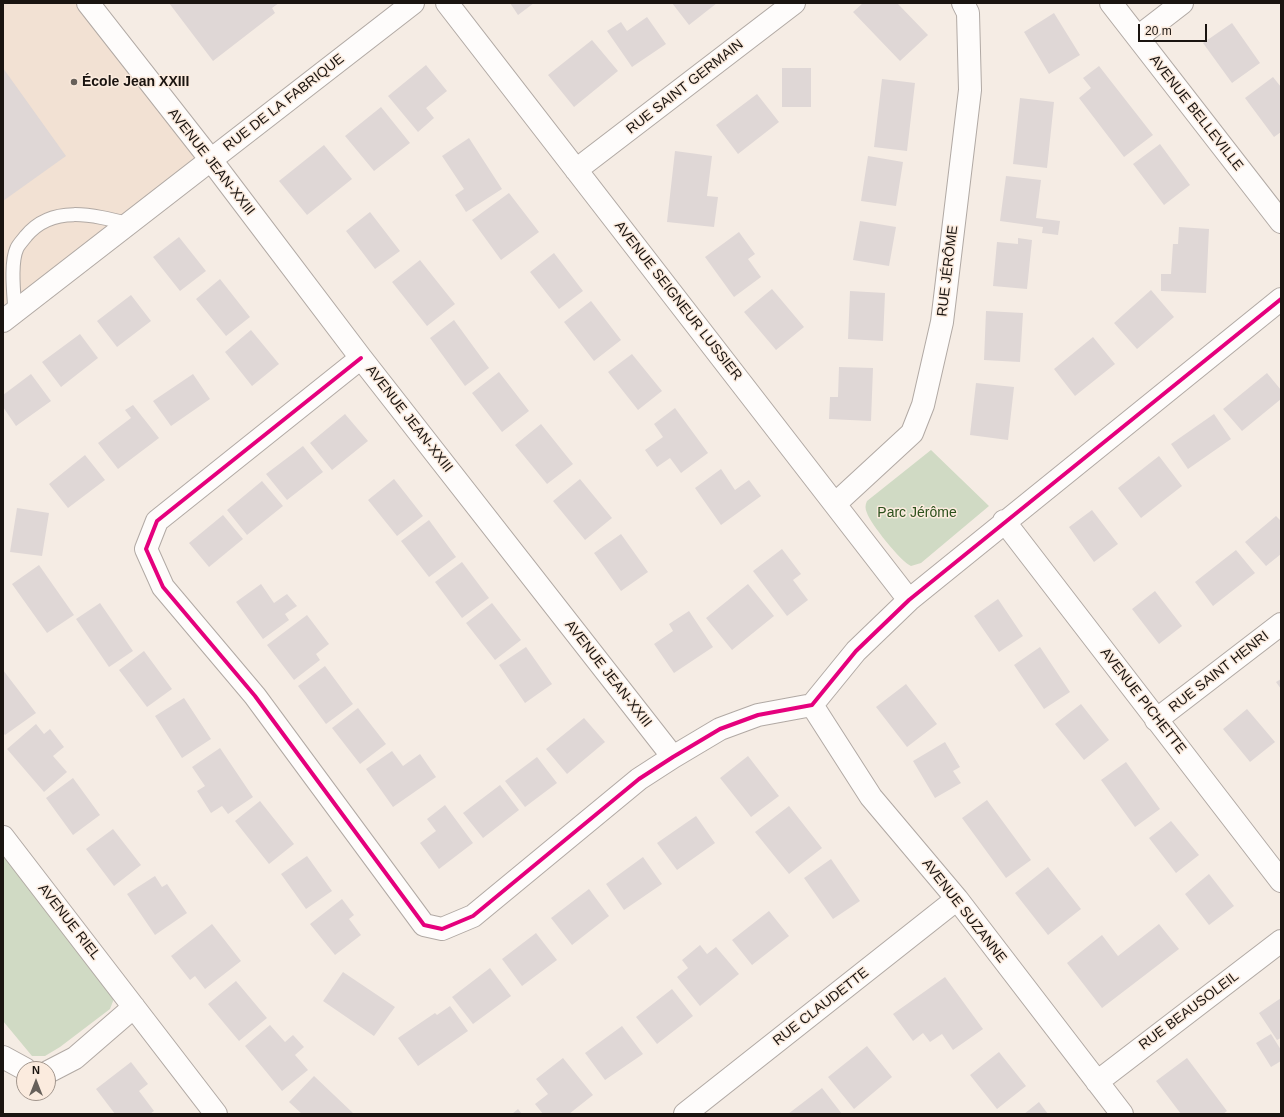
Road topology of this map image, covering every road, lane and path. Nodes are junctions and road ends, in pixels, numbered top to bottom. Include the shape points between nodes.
1 (88, 3) edge
2 (413, 3) edge
3 (447, 3) edge
4 (794, 3) edge
5 (963, 3) edge
6 (1111, 3) edge
7 (1182, 3) edge
8 (1138, 37) junction
9 (211, 160) junction
10 (576, 170) junction
11 (1281, 222) edge
12 (129, 224) junction
13 (1281, 300) edge
14 (9, 316) edge
15 (361, 358) junction
16 (835, 504) junction
17 (1004, 522) junction
18 (909, 600) junction
19 (1281, 624) edge
20 (812, 705) junction
21 (1156, 720) junction
22 (673, 757) junction
23 (3, 837) edge
24 (1281, 881) edge
25 (956, 899) junction
26 (1281, 941) edge
27 (134, 1008) junction
28 (3, 1056) edge
29 (16, 1064) edge
30 (56, 1068) edge
31 (1097, 1082) junction
32 (710, 1106) edge
33 (216, 1114) edge
34 (685, 1114) edge
35 (1122, 1114) edge

1 - 9 street, AVENUE JEAN-XXIII
2 - 9 street, RUE DE LA FABRIQUE
3 - 10 street, AVENUE SEIGNEUR LUSSIER
4 - 10 street, RUE SAINT GERMAIN
5 - 16 street, RUE JÉRÔME via 968,14 970,90 942,322 923,405 912,433
6 - 8 street, AVENUE BELLEVILLE
7 - 8 street
8 - 11 street, AVENUE BELLEVILLE
9 - 12 street, RUE DE LA FABRIQUE
9 - 15 street, AVENUE JEAN-XXIII
10 - 16 street, AVENUE SEIGNEUR LUSSIER
12 - 14 street, RUE DE LA FABRIQUE
12 - 14 lane via 78,214 49,217 30,231 17,248
13 - 17 street
15 - 22 street, AVENUE JEAN-XXIII
15 - 22 street via 157,521 146,549 163,587 254,696 424,925 442,929 473,916 639,779
16 - 18 street, AVENUE SEIGNEUR LUSSIER
17 - 18 street
17 - 21 street, AVENUE PICHETTE
18 - 20 street via 856,651
19 - 21 street, RUE SAINT HENRI
20 - 22 street via 758,715 720,729
20 - 25 street, AVENUE SUZANNE via 871,797
21 - 24 street, AVENUE PICHETTE
23 - 27 street, AVENUE RIEL
25 - 31 street, AVENUE SUZANNE
25 - 32 street, RUE CLAUDETTE
26 - 31 street, RUE BEAUSOLEIL
27 - 30 street via 75,1058
27 - 33 street, AVENUE RIEL
28 - 29 street
31 - 35 street, AVENUE SUZANNE
32 - 34 street, RUE CLAUDETTE

